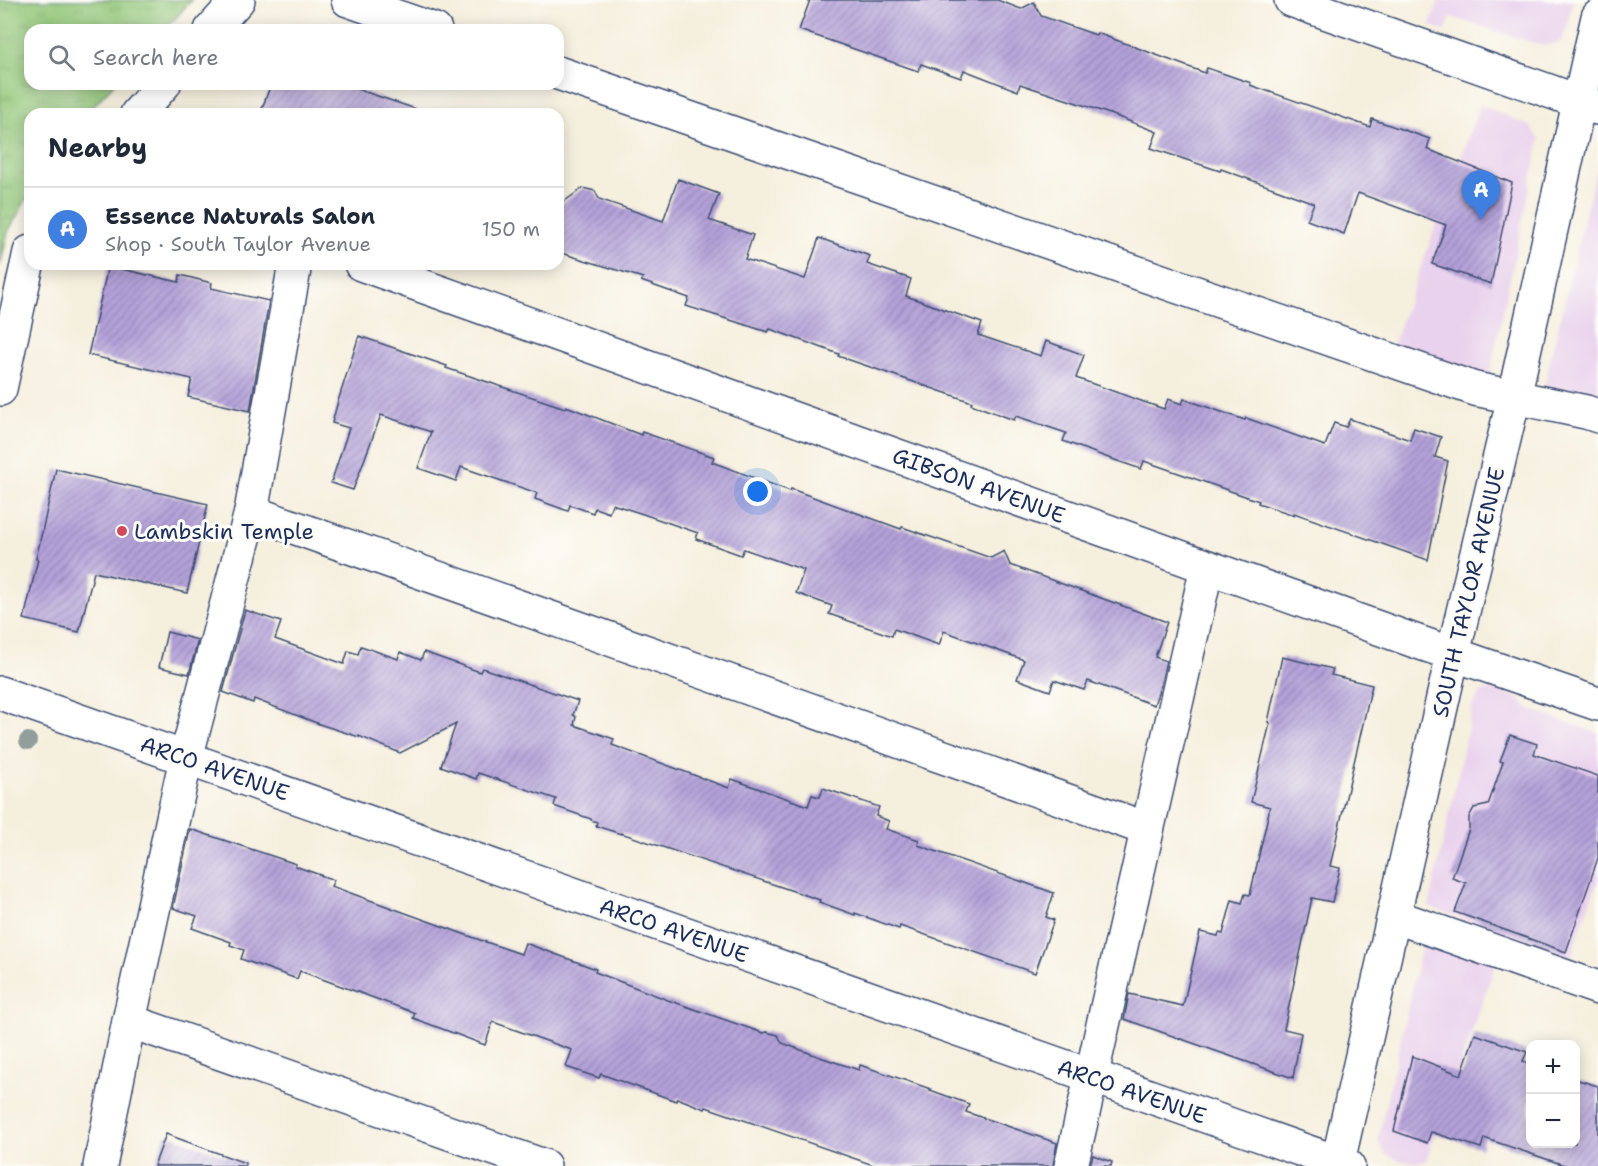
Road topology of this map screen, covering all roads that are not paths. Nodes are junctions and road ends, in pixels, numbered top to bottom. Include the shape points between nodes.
1 (238, 0) edge
2 (348, 0) edge
3 (1291, 0) edge
4 (1598, 17) edge
5 (216, 24) edge
6 (418, 24) edge
7 (564, 75) edge
8 (159, 90) edge
9 (1588, 105) edge
10 (142, 108) edge
11 (26, 270) edge
12 (294, 270) edge
13 (378, 270) edge
14 (0, 388) edge
15 (1514, 397) junction
16 (1598, 416) edge
17 (251, 512) junction
18 (1207, 567) junction
19 (1453, 654) junction
20 (0, 693) edge
21 (1598, 704) edge
22 (186, 758) junction
23 (1147, 829) junction
24 (1394, 916) junction
25 (1598, 988) edge
26 (129, 1021) junction
27 (1091, 1077) junction
28 (1341, 1165) edge
29 (100, 1166) edge
30 (544, 1166) edge
31 (1071, 1166) edge

1 - 5 street
2 - 6 street
3 - 9 street
4 - 9 street, SOUTH TAYLOR AVENUE
7 - 15 street via 1475,389
8 - 10 street
9 - 15 street, SOUTH TAYLOR AVENUE
11 - 14 street
12 - 17 street
13 - 18 street, GIBSON AVENUE
15 - 16 street
15 - 19 street, SOUTH TAYLOR AVENUE
17 - 22 street
17 - 23 street
18 - 19 street, GIBSON AVENUE
18 - 23 street
19 - 21 street, GIBSON AVENUE
19 - 24 street, SOUTH TAYLOR AVENUE
20 - 22 street, ARCO AVENUE
22 - 26 street
22 - 27 street, ARCO AVENUE
23 - 27 street
24 - 25 street
24 - 28 street, SOUTH TAYLOR AVENUE
26 - 29 street
26 - 30 street
27 - 28 street, ARCO AVENUE
27 - 31 street

